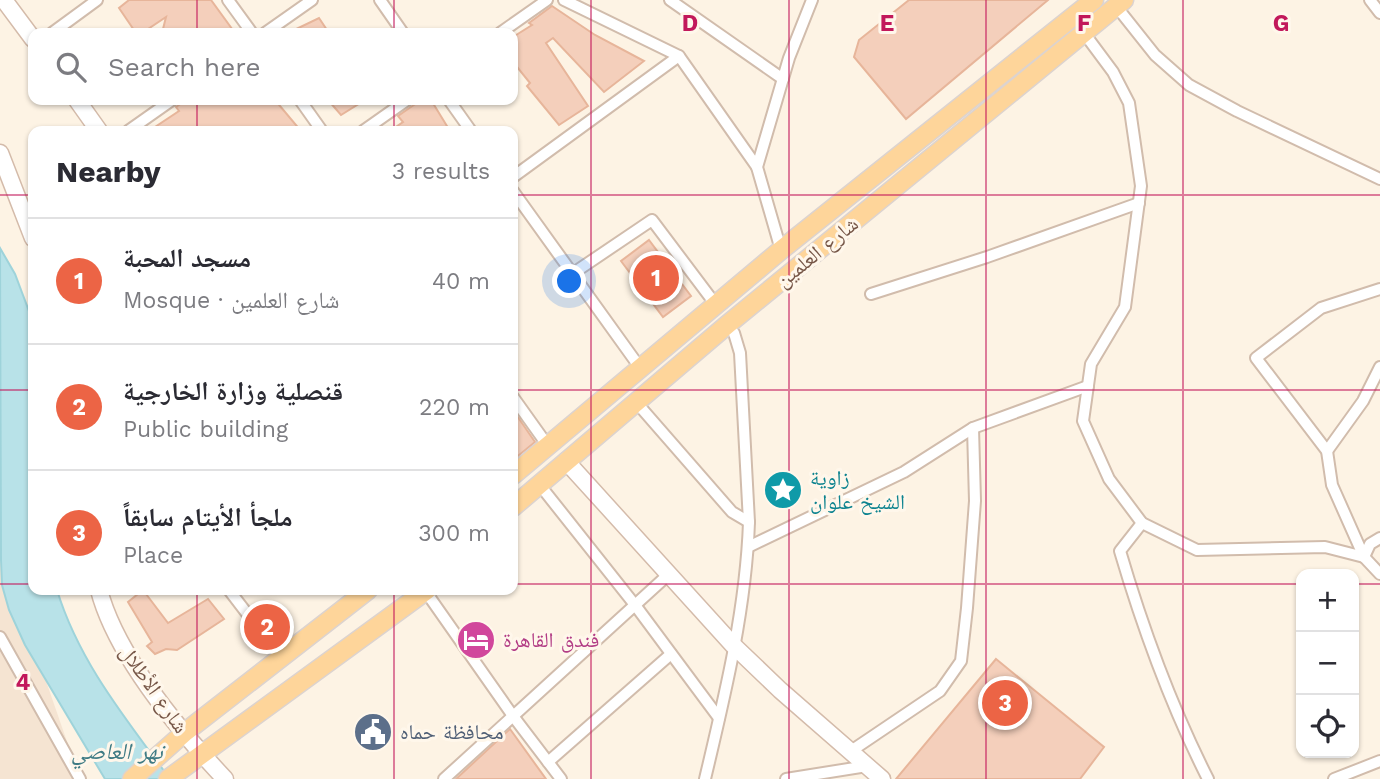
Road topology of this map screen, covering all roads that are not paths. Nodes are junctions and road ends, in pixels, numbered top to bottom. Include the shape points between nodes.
1 (4, 0) edge
2 (97, 0) edge
3 (228, 0) edge
4 (312, 0) edge
5 (380, 0) edge
6 (547, 0) edge
7 (564, 0) edge
8 (670, 0) edge
9 (813, 0) edge
10 (1093, 0) edge
11 (1370, 0) edge
12 (1120, 3) edge
13 (1380, 13) edge
14 (59, 28) edge
15 (248, 28) edge
16 (272, 28) edge
17 (400, 28) edge
18 (507, 28) edge
19 (28, 32) edge
20 (1084, 33) junction
21 (679, 57) junction
22 (783, 79) junction
23 (81, 105) edge
24 (165, 105) edge
25 (304, 105) edge
26 (400, 105) edge
27 (453, 105) edge
28 (95, 126) edge
29 (135, 126) edge
30 (318, 126) edge
31 (370, 126) edge
32 (467, 126) edge
33 (0, 153) edge
34 (757, 167) junction
35 (518, 173) edge
36 (1380, 179) edge
37 (518, 198) edge
38 (1139, 203) junction
39 (28, 225) edge
40 (780, 250) junction
41 (572, 274) junction
42 (1380, 289) edge
43 (871, 294) dead end
44 (716, 305) junction
45 (727, 325) junction
46 (1380, 367) edge
47 (641, 369) junction
48 (1088, 386) junction
49 (636, 402) junction
50 (518, 404) edge
51 (973, 428) junction
52 (548, 446) junction
53 (1327, 451) junction
54 (566, 461) junction
55 (518, 471) edge
56 (539, 484) junction
57 (518, 503) edge
58 (749, 522) junction
59 (1142, 523) junction
60 (1380, 538) edge
61 (748, 547) junction
62 (1364, 556) junction
63 (669, 574) junction
64 (1380, 574) edge
65 (101, 595) edge
66 (233, 595) edge
67 (362, 595) edge
68 (420, 595) edge
69 (430, 595) edge
70 (635, 605) junction
71 (0, 637) edge
72 (733, 645) junction
73 (671, 654) junction
74 (281, 658) junction
75 (513, 716) junction
76 (719, 718) junction
77 (184, 733) junction
78 (851, 751) junction
79 (202, 755) junction
80 (1380, 761) edge
81 (548, 762) junction
82 (877, 775) edge
83 (171, 777) edge
84 (80, 779) edge
85 (132, 779) edge
86 (225, 779) edge
87 (444, 779) edge
88 (561, 779) edge
89 (705, 779) edge
90 (786, 779) edge
91 (1208, 779) edge
92 (1334, 779) edge

1 - 19 main road
2 - 14 street
3 - 15 street
4 - 16 street
5 - 17 street
6 - 18 street
7 - 21 street
8 - 22 street
9 - 22 street
10 - 40 main road, شارع العلمين
11 - 13 street
12 - 20 main road, شارع العلمين
12 - 36 street via 1155,55 1189,85
20 - 38 street via 1129,103 1141,186
20 - 45 main road, شارع العلمين
21 - 34 street
21 - 35 street
22 - 34 street
23 - 28 main road
24 - 29 street
25 - 30 street
26 - 31 street
27 - 32 street
33 - 39 main road
34 - 40 street
37 - 41 street
38 - 43 street
38 - 48 street via 1125,307 1091,364
40 - 44 main road, شارع العلمين
41 - 44 street via 652,220
41 - 47 street
42 - 53 street via 1321,308 1256,358
44 - 47 main road, شارع العلمين
45 - 49 main road, شارع العلمين
45 - 58 street via 740,354
46 - 53 street via 1363,401
47 - 52 main road, شارع العلمين
48 - 51 street
48 - 59 street via 1083,421 1109,479
49 - 54 main road, شارع العلمين
49 - 58 street via 724,505
50 - 52 street
51 - 61 street via 904,471
51 - 78 street via 975,500 961,661 940,691
52 - 55 main road, شارع العلمين
53 - 62 street via 1332,485
54 - 56 main road, شارع العلمين
54 - 63 main road
56 - 57 main road, شارع العلمين
56 - 70 street
58 - 61 street
59 - 62 street via 1197,550 1325,548
59 - 91 street via 1120,551 1139,617
60 - 62 street
61 - 72 street
62 - 64 street
63 - 70 street
63 - 72 main road
65 - 77 main road, شارع الأطلال via 122,647
66 - 74 street
67 - 74 main road
68 - 79 main road
69 - 75 street
70 - 73 street
70 - 75 street
71 - 84 street
72 - 76 street
72 - 78 main road
73 - 76 street
73 - 81 street
74 - 77 main road
75 - 81 street
75 - 87 street
76 - 89 street
77 - 79 main road, شارع الأطلال
77 - 85 main road
78 - 82 main road
79 - 83 main road
79 - 86 main road, شارع الأطلال
80 - 92 street
81 - 88 street
82 - 90 street

